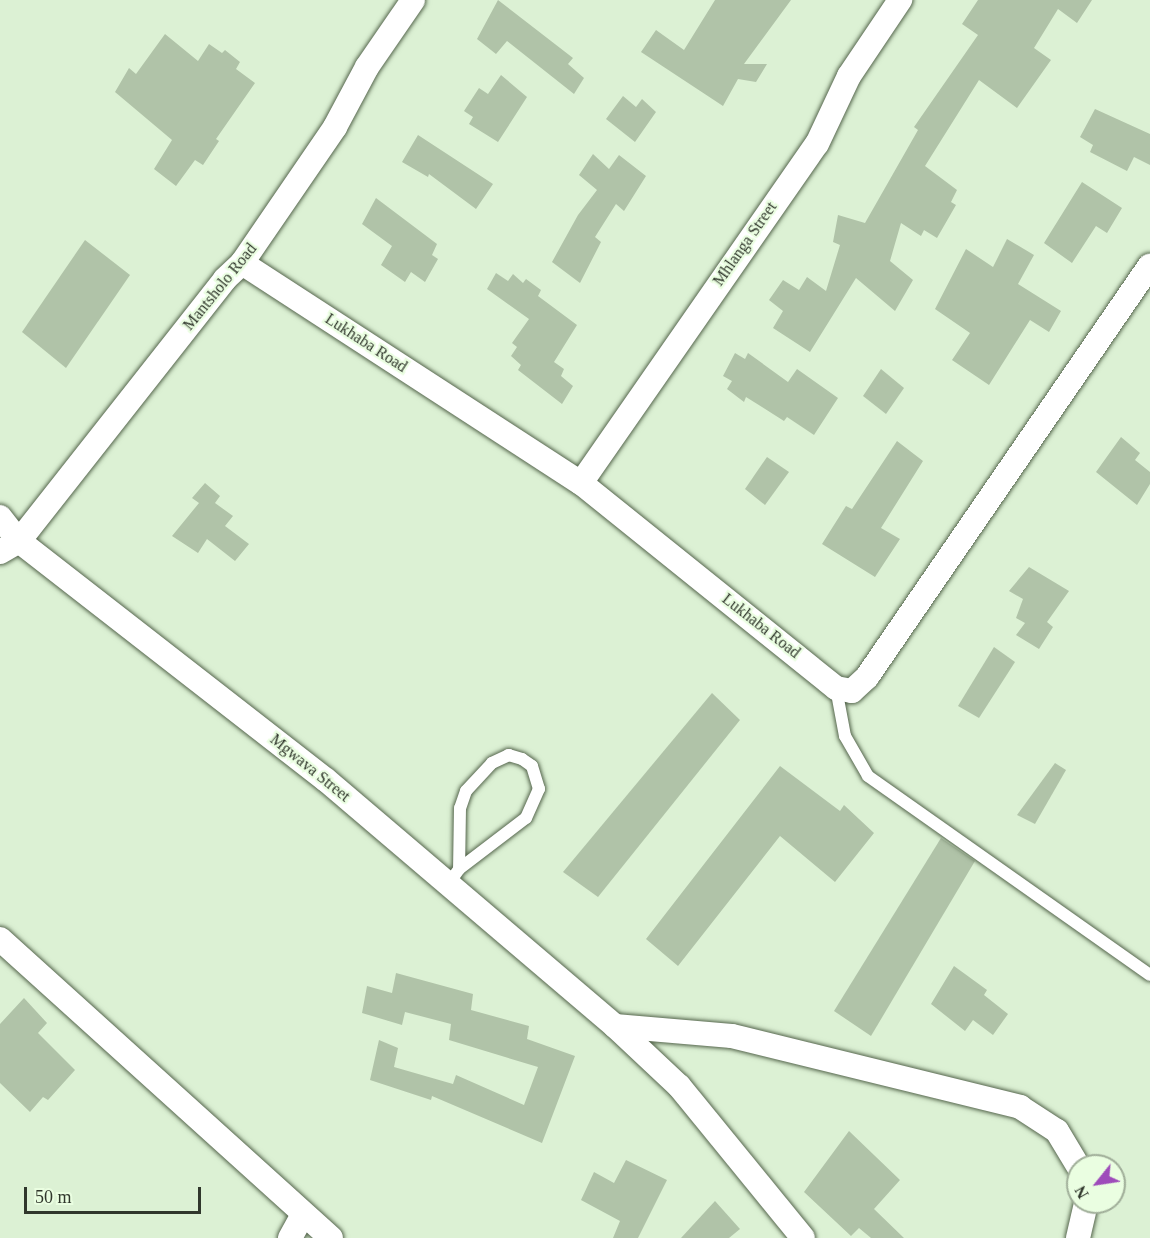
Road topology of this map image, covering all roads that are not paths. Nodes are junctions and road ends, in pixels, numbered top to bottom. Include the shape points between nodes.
1 (413, 0) edge
2 (900, 0) edge
3 (242, 263) junction
4 (1150, 266) edge
5 (581, 483) junction
6 (0, 517) edge
7 (9, 547) edge
8 (836, 688) junction
9 (454, 876) junction
10 (0, 939) edge
11 (1150, 975) edge
12 (615, 1026) junction
13 (1071, 1154) edge
14 (1083, 1214) edge
15 (302, 1216) junction
16 (290, 1238) edge
17 (331, 1238) edge
18 (803, 1238) edge
19 (1078, 1238) edge

1 - 3 street, Mantsholo Road via 367,67 335,127
2 - 5 street, Mhlanga Street via 849,76 817,144
3 - 5 street, Lukhaba Road
3 - 7 street, Mantsholo Road
4 - 8 street via 867,677 852,691
5 - 8 street, Lukhaba Road
6 - 7 street, Mgwava Street
7 - 9 street, Mgwava Street
8 - 11 lane via 845,736 868,776
9 - 9 lane via 507,835 534,805 539,789 532,766 522,759 508,755 492,763 466,791 460,808
9 - 12 street, Mgwava Street
10 - 15 street
12 - 13 street via 732,1036 1020,1107 1057,1131
12 - 18 street, Mgwava Street via 679,1086
14 - 19 street
15 - 16 street
15 - 17 street

